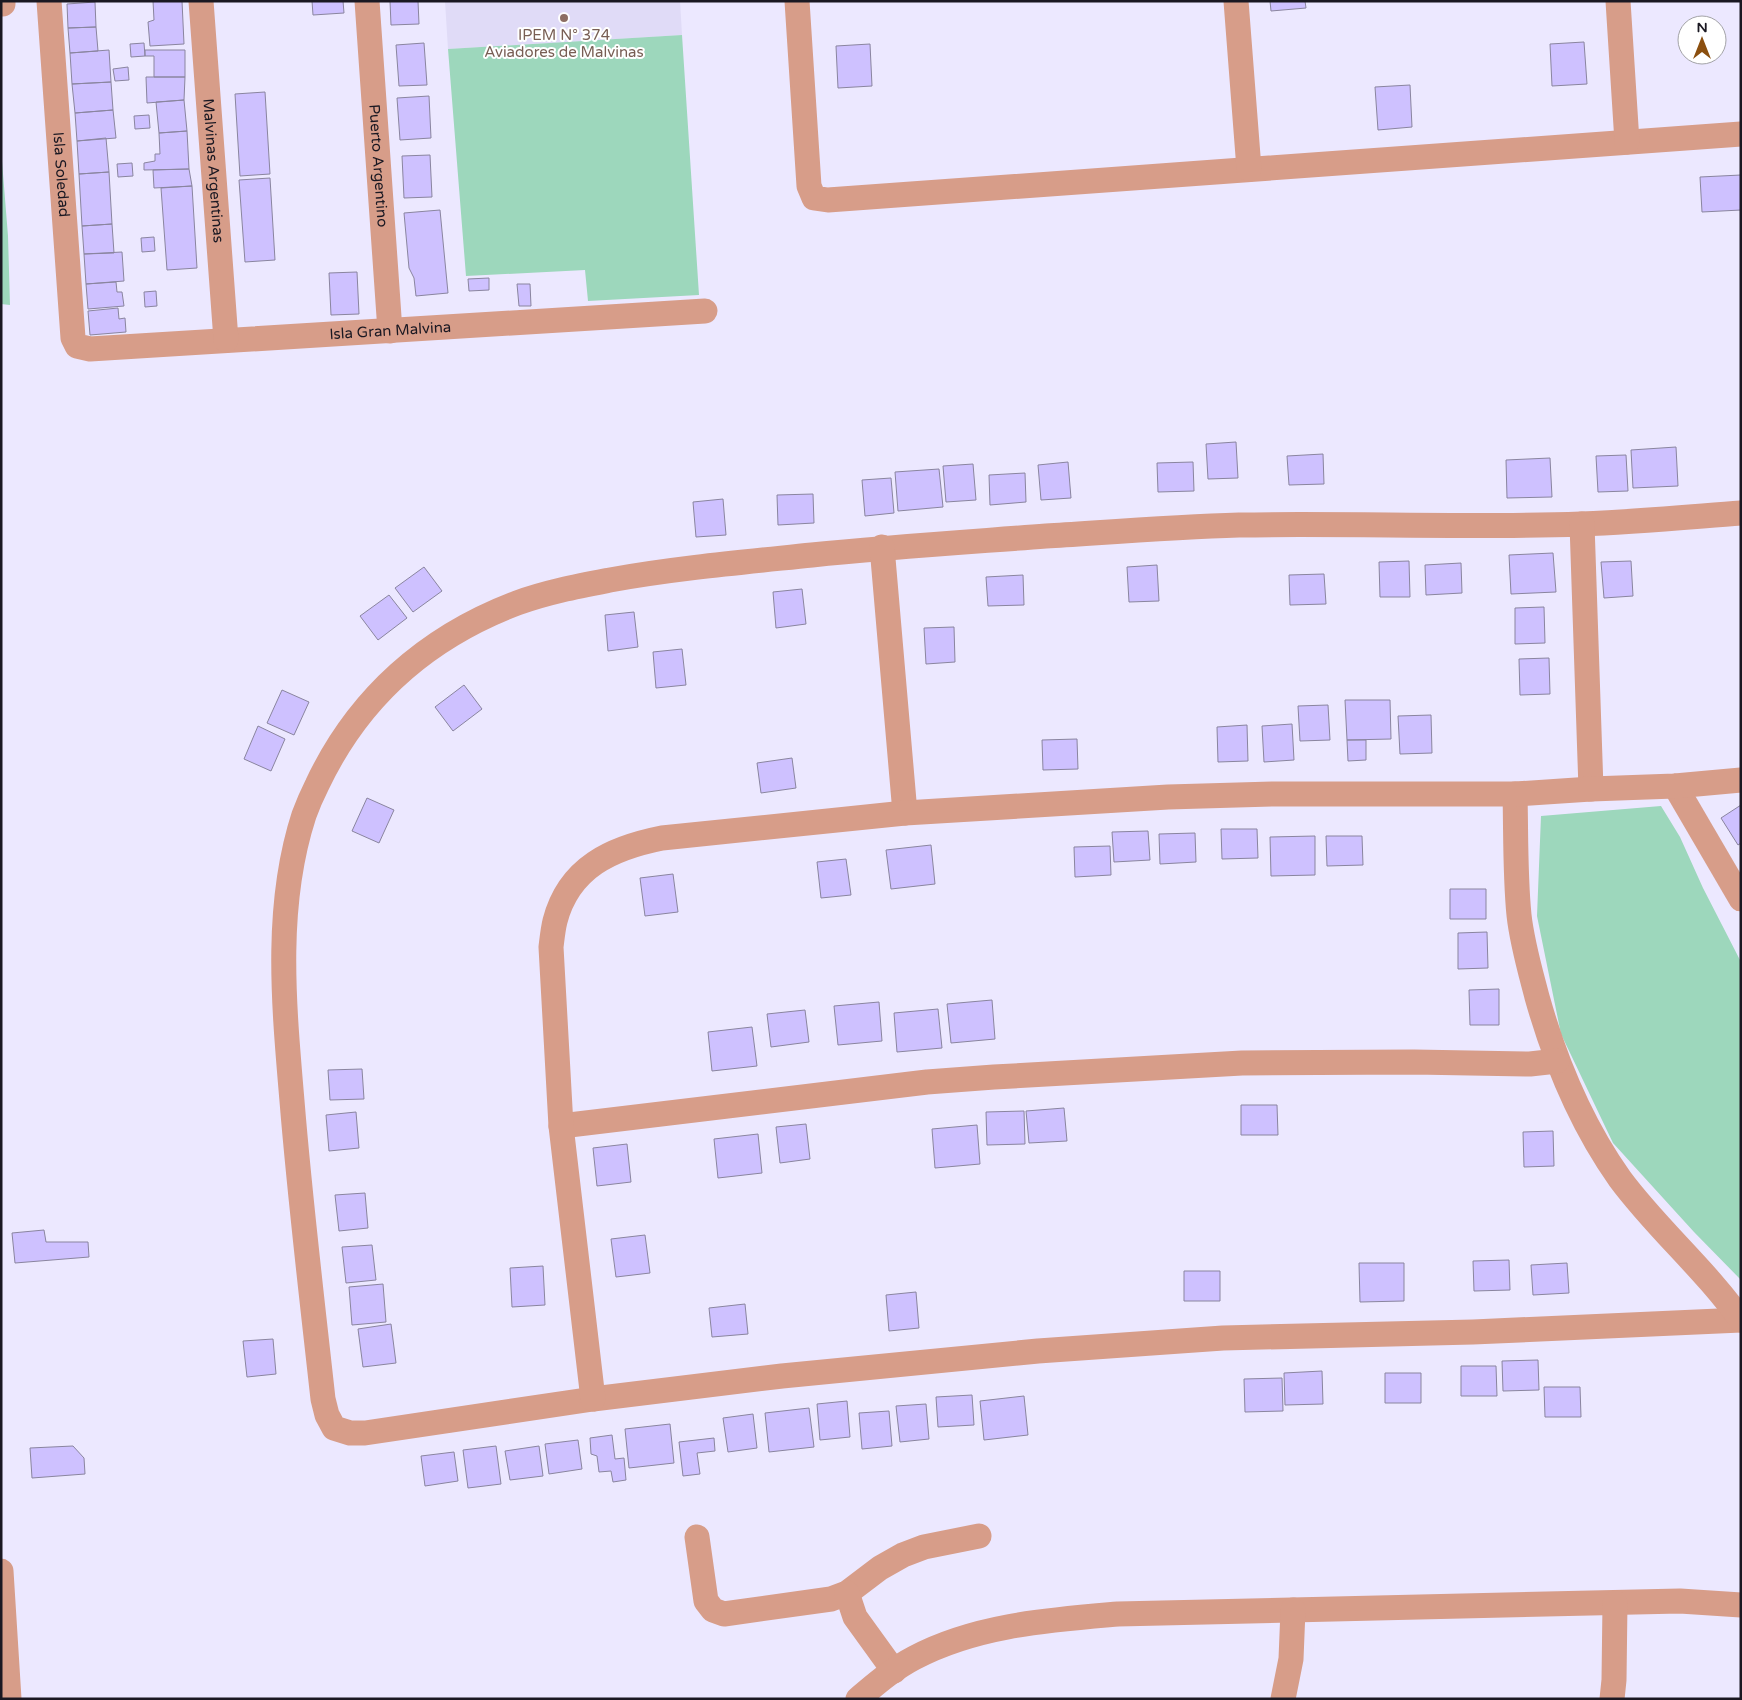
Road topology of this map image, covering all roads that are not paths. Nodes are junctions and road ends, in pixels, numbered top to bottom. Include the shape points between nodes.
1 (49, 1) edge
2 (201, 1) edge
3 (367, 1) edge
4 (797, 1) edge
5 (1236, 1) edge
6 (1618, 1) edge
7 (1741, 134) edge
8 (1627, 142) junction
9 (1249, 169) junction
10 (705, 311) dead end
11 (390, 330) junction
12 (226, 340) junction
13 (77, 346) joint
14 (1741, 513) edge
15 (1582, 524) junction
16 (882, 548) junction
17 (1741, 780) edge
18 (1675, 786) junction
19 (1591, 789) junction
20 (1515, 794) junction
21 (905, 813) junction
22 (1741, 899) edge
23 (1557, 1061) junction
24 (561, 1126) junction
25 (1741, 1320) edge
26 (593, 1399) junction
27 (979, 1536) dead end
28 (698, 1537) dead end
29 (1, 1571) edge
30 (1741, 1591) edge
31 (847, 1593) junction
32 (1680, 1601) junction
33 (1615, 1603) junction
34 (1741, 1605) edge
35 (1293, 1610) junction
36 (2, 1611) edge
37 (894, 1670) junction
38 (6, 1698) edge
39 (858, 1699) edge
40 (1283, 1699) edge
41 (1612, 1699) edge

1 - 13 street, Isla Soledad via 73,338
2 - 12 street, Malvinas Argentinas
3 - 11 street, Puerto Argentino
4 - 9 street via 809,186 814,198 828,200
5 - 9 street
6 - 8 street
7 - 8 street
8 - 9 street
10 - 11 street, Isla Gran Malvina
11 - 12 street, Isla Gran Malvina
12 - 13 street, Isla Gran Malvina via 90,349
14 - 15 street
15 - 16 street via 1239,525
15 - 19 street
16 - 21 street
16 - 26 street via 645,574 574,586 518,602 438,643 396,676 368,704 347,732 306,809 293,856 283,960 296,1154 327,1415 334,1428 365,1433
17 - 18 street
18 - 19 street
18 - 22 street
19 - 20 street
20 - 21 street via 1168,797
20 - 23 street via 1522,938
21 - 24 street via 662,838 635,843 594,863 575,881 564,898 555,920 551,948
23 - 24 street via 1530,1064 1242,1064 994,1076
23 - 25 street via 1585,1120 1620,1178
24 - 26 street
25 - 26 street via 1473,1332 1223,1338 1121,1345 782,1376
27 - 31 street via 924,1547 904,1555
28 - 31 street via 704,1592 712,1610 724,1614 831,1599
29 - 36 street
30 - 32 street
31 - 37 street via 855,1616
32 - 33 street
32 - 34 street
33 - 35 street
33 - 41 street
35 - 37 street via 1118,1614 999,1628 945,1645
35 - 40 street via 1291,1659
36 - 38 street
37 - 39 street

